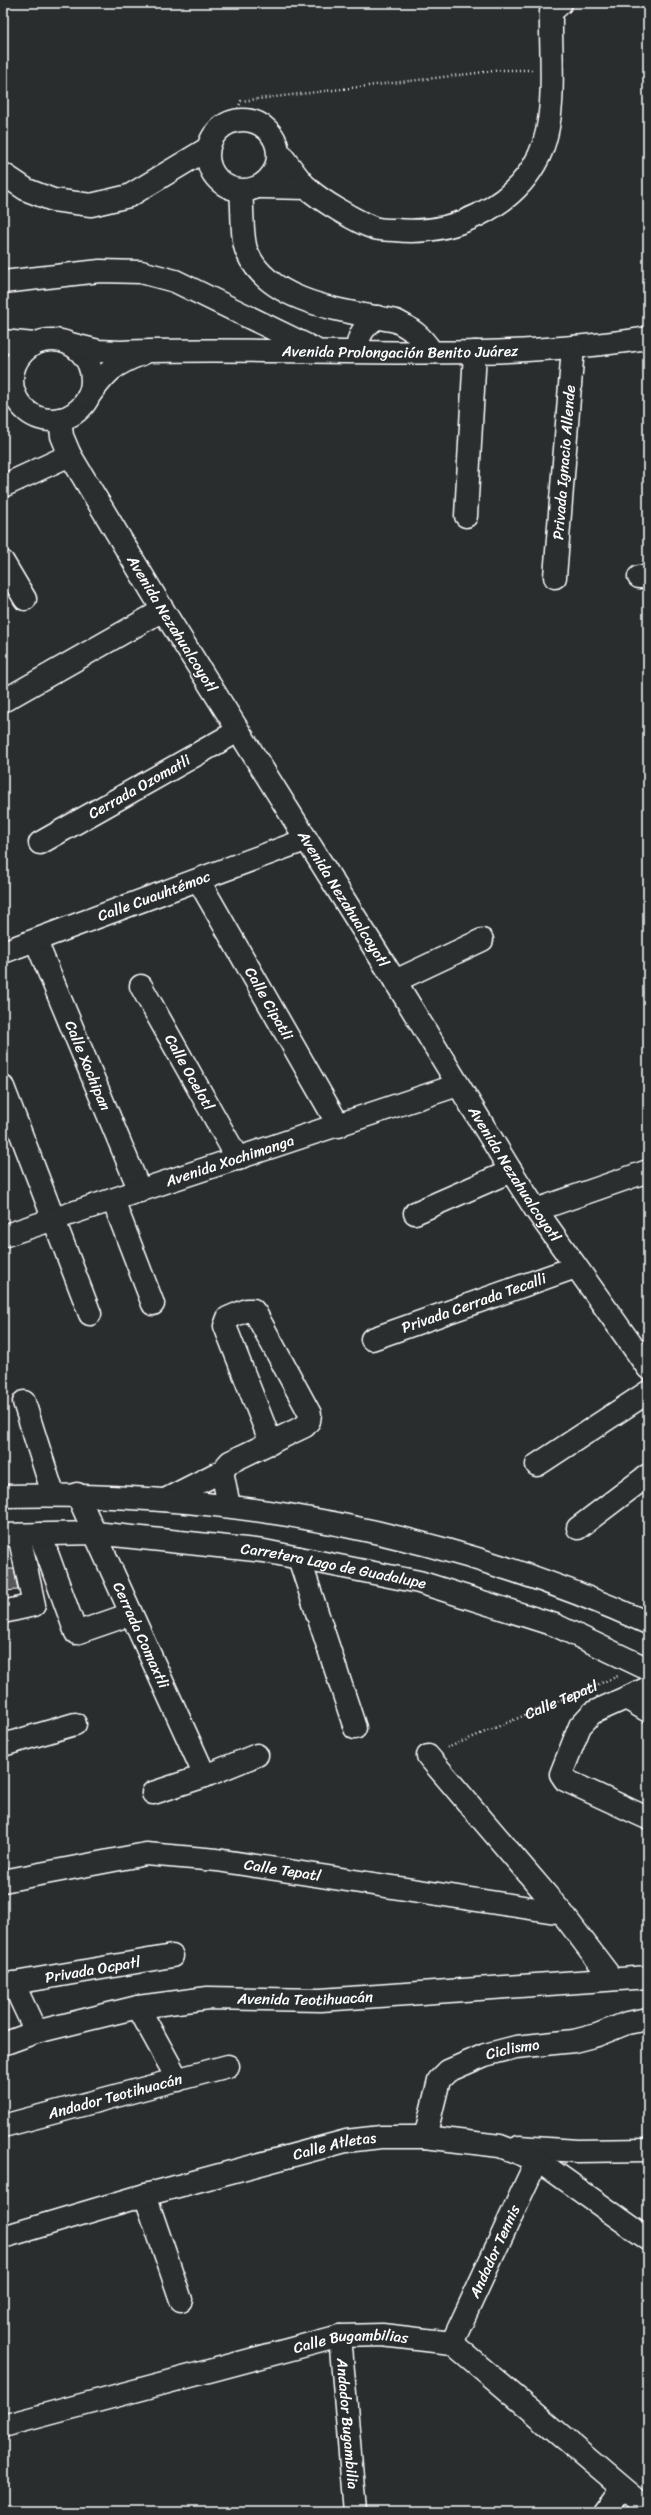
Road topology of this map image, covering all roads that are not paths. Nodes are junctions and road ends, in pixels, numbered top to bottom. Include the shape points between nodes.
1 (550, 6) edge
2 (207, 149) junction
3 (279, 152) junction
4 (3, 174) edge
5 (308, 188) junction
6 (251, 189) junction
7 (3, 282) edge
8 (377, 318) junction
9 (648, 338) edge
10 (3, 341) edge
11 (34, 344) junction
12 (70, 344) junction
13 (573, 347) junction
14 (151, 351) junction
15 (318, 351) junction
16 (357, 351) junction
17 (431, 351) junction
18 (475, 352) junction
19 (7, 380) edge
20 (88, 397) junction
21 (60, 419) junction
22 (70, 455) junction
23 (3, 486) edge
24 (466, 516) dead end
25 (3, 562) edge
26 (555, 577) dead end
27 (25, 599) dead end
28 (163, 610) junction
29 (3, 701) edge
30 (238, 731) junction
31 (305, 840) junction
32 (40, 843) dead end
33 (199, 881) junction
34 (36, 940) junction
35 (482, 940) dead end
36 (3, 952) edge
37 (395, 981) junction
38 (141, 986) dead end
39 (458, 1085) junction
40 (3, 1087) edge
41 (339, 1126) junction
42 (238, 1159) junction
43 (511, 1170) junction
44 (648, 1171) edge
45 (140, 1191) junction
46 (113, 1200) junction
47 (536, 1210) junction
48 (415, 1213) dead end
49 (53, 1220) junction
50 (3, 1236) edge
51 (576, 1267) junction
52 (153, 1304) dead end
53 (90, 1314) dead end
54 (372, 1339) dead end
55 (645, 1358) edge
56 (648, 1392) edge
57 (24, 1402) dead end
58 (271, 1443) junction
59 (537, 1465) dead end
60 (222, 1471) junction
61 (648, 1475) edge
62 (53, 1494) junction
63 (77, 1494) junction
64 (3, 1496) edge
65 (165, 1500) junction
66 (230, 1506) junction
67 (578, 1528) dead end
68 (95, 1533) junction
69 (21, 1535) edge
70 (299, 1558) junction
71 (3, 1612) edge
72 (131, 1614) junction
73 (648, 1623) edge
74 (645, 1667) edge
75 (648, 1688) edge
76 (626, 1698) junction
77 (648, 1711) edge
78 (75, 1724) dead end
79 (355, 1728) dead end
80 (3, 1745) edge
81 (257, 1755) dead end
82 (428, 1756) road end
83 (205, 1776) junction
84 (153, 1793) dead end
85 (645, 1817) dead end
86 (3, 1881) edge
87 (562, 1912) junction
88 (172, 1956) dead end
89 (648, 1977) edge
90 (612, 1979) junction
91 (8, 1984) edge
92 (138, 2007) junction
93 (648, 2019) edge
94 (36, 2032) junction
95 (3, 2044) edge
96 (228, 2066) dead end
97 (178, 2080) junction
98 (3, 2126) edge
99 (425, 2137) junction
100 (500, 2146) junction
101 (648, 2150) edge
102 (537, 2160) junction
103 (145, 2195) junction
104 (6, 2233) edge
105 (648, 2239) edge
106 (181, 2300) dead end
107 (340, 2336) junction
108 (452, 2343) junction
109 (4, 2422) edge
110 (622, 2488) junction
111 (648, 2509) edge
112 (355, 2512) edge
113 (604, 2512) edge

1 - 5 street via 550,114 546,136 539,156 522,181 486,212 434,231 376,228 351,217
2 - 3 street via 216,131 234,120 254,121 271,133
2 - 4 street via 129,196 91,205 53,200 27,190
2 - 6 street via 209,169 222,185
3 - 5 street
3 - 6 street via 275,172
5 - 6 street
6 - 8 street via 247,250 256,270 272,284 304,301
7 - 15 street via 100,271 141,272 175,281
8 - 16 street via 366,326 358,338
8 - 17 street via 396,321 409,327 423,338
9 - 13 street, Avenida Prolongación Benito Juárez
10 - 11 street
11 - 12 street via 58,341
11 - 19 street via 21,354
12 - 14 street, Avenida Prolongación Benito Juárez via 98,351
12 - 20 street via 82,354 90,367 92,382
13 - 18 street, Avenida Prolongación Benito Juárez
13 - 26 street, Privada Ignacio Allende
14 - 15 street, Avenida Prolongación Benito Juárez
14 - 20 street, Avenida Prolongación Benito Juárez via 126,360 108,371
15 - 16 street, Avenida Prolongación Benito Juárez
16 - 17 street, Avenida Prolongación Benito Juárez
17 - 18 street, Avenida Prolongación Benito Juárez
18 - 24 street
19 - 21 street via 14,396 33,416 46,420
20 - 21 street via 71,415
21 - 22 street, Avenida Nezahualcoyotl via 62,436
22 - 23 street
22 - 28 street, Avenida Nezahualcoyotl
25 - 27 street
28 - 29 street
28 - 30 street, Avenida Nezahualcoyotl
30 - 31 street, Avenida Nezahualcoyotl
30 - 32 street, Cerrada Ozomatli
31 - 33 street, Calle Cuauhtémoc
31 - 37 street, Avenida Nezahualcoyotl
33 - 34 street, Calle Cuauhtémoc
33 - 41 street, Calle Cipatli
34 - 36 street, Calle Cuauhtémoc
34 - 45 street, Calle Xochipan
35 - 37 street
37 - 39 street, Avenida Nezahualcoyotl
38 - 42 street, Calle Ocelotl
39 - 41 street, Avenida Xochimanga
39 - 43 street, Avenida Nezahualcoyotl
40 - 49 street
41 - 42 street, Avenida Xochimanga
42 - 45 street, Avenida Xochimanga
43 - 47 street, Avenida Nezahualcoyotl
43 - 48 street
44 - 47 street
45 - 46 street, Avenida Xochimanga
46 - 49 street, Avenida Xochimanga
46 - 52 street
47 - 51 street, Avenida Nezahualcoyotl
49 - 50 street, Avenida Xochimanga
49 - 53 street
51 - 54 street, Privada Cerrada Tecalli
51 - 55 street, Avenida Nezahualcoyotl
56 - 59 street
57 - 62 street
58 - 58 street via 305,1426 310,1414 256,1314 253,1310 247,1310 228,1318 225,1326
58 - 60 street via 230,1462
60 - 65 street
60 - 66 street
61 - 67 street
62 - 63 street
62 - 64 street
63 - 65 street
63 - 68 street, Cerrada Comaxtli
65 - 66 street
66 - 73 street via 321,1519 416,1541 522,1572
68 - 69 street, Carretera Lago de Guadalupe
68 - 70 street, Carretera Lago de Guadalupe via 264,1551
68 - 72 street, Cerrada Comaxtli
69 - 71 street via 34,1605
69 - 72 street via 76,1633
70 - 74 street, Carretera Lago de Guadalupe via 418,1582 548,1622
70 - 79 street
72 - 83 street, Cerrada Comaxtli
75 - 76 street
76 - 77 street
76 - 85 street via 592,1713 580,1726 561,1774 565,1780
78 - 80 street
81 - 83 street
82 - 87 street
83 - 84 street
86 - 87 street, Calle Tepatl via 146,1854 217,1860
87 - 90 street
88 - 91 street, Privada Ocpatl
89 - 90 street, Avenida Teotihuacán
90 - 92 street, Avenida Teotihuacán via 321,2000 208,1998
91 - 94 street, Privada Ocpatl
92 - 94 street, Avenida Teotihuacán
92 - 97 street
93 - 99 street, Ciclismo via 627,2023 574,2041 516,2047 485,2055 448,2070 439,2080
94 - 95 street, Avenida Teotihuacán
96 - 97 street, Andador Teotihuacán
97 - 98 street, Andador Teotihuacán
99 - 100 street, Calle Atletas
99 - 103 street, Calle Atletas via 381,2137 346,2141
100 - 101 street via 577,2151
100 - 102 street, Calle Atletas
102 - 105 street, Calle Atletas
102 - 108 street, Andador Tennis
103 - 104 street, Calle Atletas
103 - 106 street
107 - 108 street, Calle Bugambilias via 382,2335
107 - 109 street, Calle Bugambilias
107 - 112 street, Andador Bugambilia
108 - 110 street
110 - 111 street
110 - 113 street

